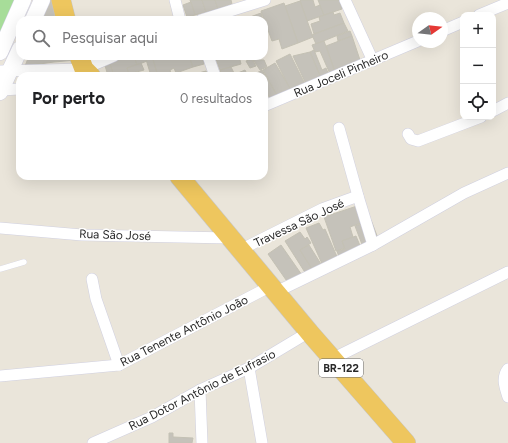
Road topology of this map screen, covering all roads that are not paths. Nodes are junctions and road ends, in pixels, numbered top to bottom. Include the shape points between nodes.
1 (23, 0) edge
2 (42, 0) edge
3 (61, 0) edge
4 (176, 0) edge
5 (265, 0) edge
6 (345, 0) edge
7 (508, 3) edge
8 (486, 12) edge
9 (35, 16) edge
10 (65, 16) edge
11 (179, 16) edge
12 (214, 16) edge
13 (460, 23) edge
14 (448, 28) edge
15 (412, 44) edge
16 (0, 52) edge
17 (16, 55) edge
18 (103, 60) edge
19 (209, 60) edge
20 (373, 61) junction
21 (84, 67) edge
22 (5, 71) edge
23 (214, 72) edge
24 (16, 89) edge
25 (0, 91) edge
26 (508, 103) edge
27 (268, 104) edge
28 (496, 109) edge
29 (473, 120) edge
30 (339, 128) dead end
31 (408, 134) dead end
32 (508, 173) edge
33 (182, 180) edge
34 (358, 196) junction
35 (0, 228) edge
36 (235, 244) junction
37 (373, 245) junction
38 (24, 262) dead end
39 (0, 269) edge
40 (508, 272) edge
41 (92, 279) dead end
42 (273, 289) junction
43 (309, 332) junction
44 (332, 359) junction
45 (119, 365) junction
46 (249, 368) junction
47 (508, 369) edge
48 (0, 376) edge
49 (200, 390) junction
50 (508, 397) edge
51 (95, 442) edge
52 (202, 443) edge
53 (262, 443) edge
54 (406, 443) edge

1 - 16 main road
2 - 9 main road
3 - 10 highway
4 - 11 street
5 - 12 street
6 - 20 street
7 - 8 street
13 - 14 street
15 - 20 street, Rua Joceli Pinheiro
17 - 22 main road
18 - 21 street
19 - 23 street
20 - 27 street, Rua Joceli Pinheiro
21 - 22 street
22 - 25 main road
24 - 25 street
26 - 28 street
29 - 31 street via 418,141 411,139
30 - 34 street, Travessa São José
32 - 37 street, Rua Tenente Antônio João via 464,193
33 - 36 highway, BR-122
34 - 36 street, Travessa São José
34 - 37 street, Travessa São José
35 - 36 street, Rua São José
36 - 42 highway, BR-122
37 - 42 street, Rua Tenente Antônio João
38 - 39 lane
40 - 44 street
41 - 45 street via 96,299
42 - 43 highway, BR-122
42 - 45 street, Rua Tenente Antônio João
43 - 44 highway, BR-122
43 - 46 street, Rua Dotor Antônio de Eufrasio
44 - 54 highway, BR-122
45 - 48 street, Rua Tenente Antônio João
46 - 49 street, Rua Dotor Antônio de Eufrasio
46 - 53 street
47 - 50 street via 503,380
49 - 51 street, Rua Dotor Antônio de Eufrasio via 152,417
49 - 52 street

